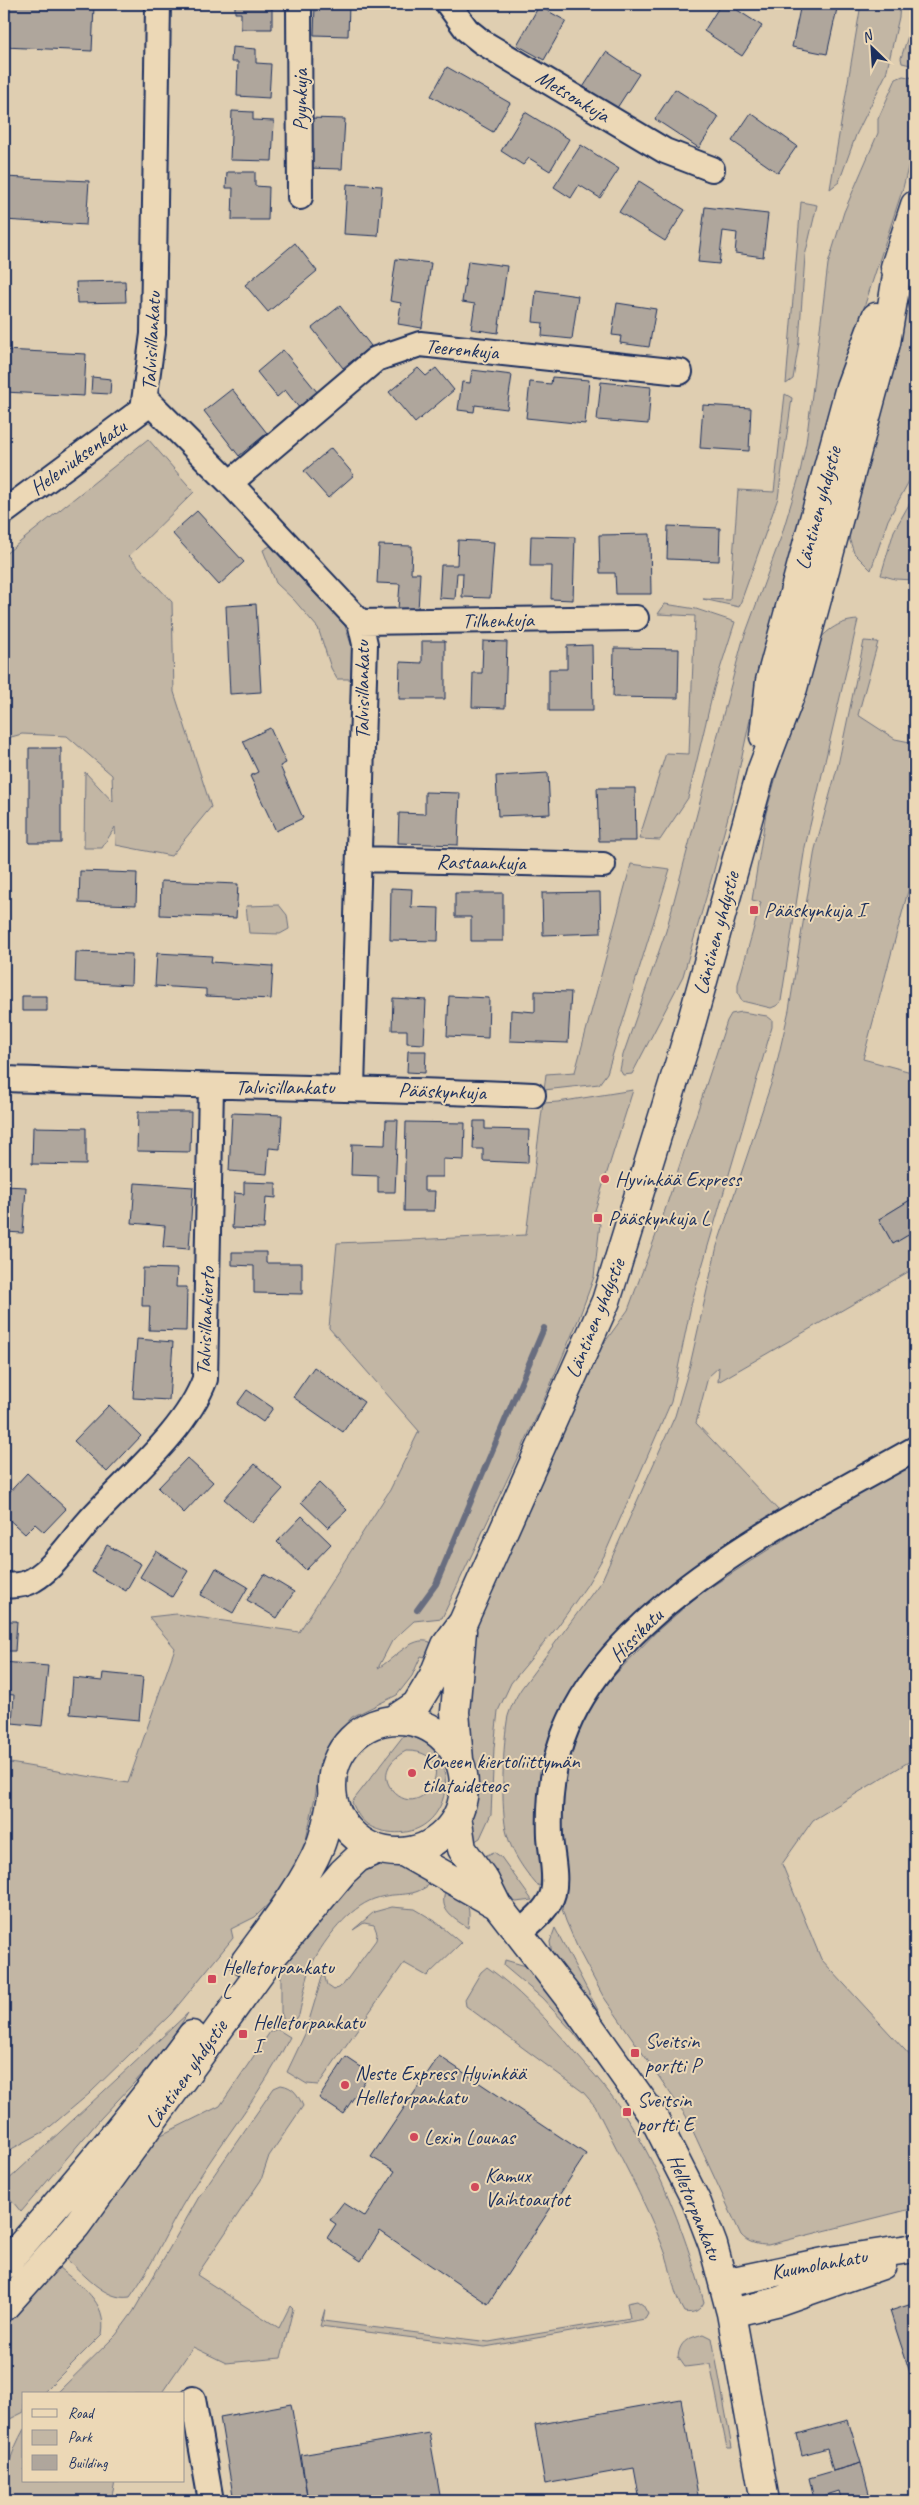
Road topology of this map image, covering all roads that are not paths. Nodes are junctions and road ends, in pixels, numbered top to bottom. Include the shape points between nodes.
1 (158, 4) edge
2 (299, 4) edge
3 (448, 4) edge
4 (712, 169) dead end
5 (300, 197) dead end
6 (915, 205) edge
7 (680, 372) dead end
8 (146, 398) junction
9 (230, 483) junction
10 (4, 512) edge
11 (636, 618) dead end
12 (360, 622) junction
13 (359, 859) junction
14 (603, 864) dead end
15 (5, 1080) edge
16 (211, 1087) junction
17 (352, 1088) junction
18 (533, 1095) dead end
19 (915, 1448) edge
20 (4, 1585) edge
21 (463, 1622) junction
22 (395, 1720) junction
23 (459, 1762) junction
24 (332, 1798) junction
25 (457, 1816) junction
26 (376, 1850) junction
27 (405, 1853) junction
28 (497, 1905) junction
29 (520, 1933) junction
30 (915, 2248) edge
31 (915, 2254) edge
32 (4, 2265) edge
33 (724, 2283) junction
34 (4, 2308) edge
35 (731, 2313) junction
36 (193, 2399) dead end
37 (211, 2501) edge
38 (766, 2501) edge

1 - 8 street, Talvisillankatu via 153,334
2 - 5 street, Pyynkuja
3 - 4 street, Metsonkuja via 466,30 482,42 665,152
6 - 21 main road, Läntinen yhdystie via 901,252 850,387 770,681 761,772 686,1042 606,1302
7 - 9 street, Teerenkuja via 420,344 405,347 376,359
8 - 9 street, Talvisillankatu
8 - 10 street, Heleniuksenkatu via 143,409
9 - 12 street, Talvisillankatu
11 - 12 street, Tilhenkuja
12 - 13 street, Talvisillankatu via 365,644
13 - 14 street, Rastaankuja
13 - 17 street, Talvisillankatu
15 - 16 street, Talvisillankatu
16 - 17 street, Talvisillankatu
16 - 20 street, Talvisillankierto via 205,1379 198,1398 176,1428 50,1566 33,1580
17 - 18 street, Pääskynkuja
19 - 29 street, Hissikatu via 776,1529 679,1594 649,1619 602,1669 582,1698 556,1760 550,1834 553,1893 547,1906
21 - 22 main road, Läntinen yhdystie via 446,1646 433,1678 416,1705
21 - 23 main road, Läntinen yhdystie via 455,1712
22 - 23 main road via 430,1728 449,1744
22 - 24 main road via 380,1722 349,1741 335,1768
23 - 25 main road via 462,1798
24 - 26 main road via 352,1835
24 - 32 main road, Läntinen yhdystie via 321,1844 287,1904 126,2121
25 - 27 main road via 436,1840
25 - 28 main road, Helletorpankatu via 462,1848
26 - 27 main road
26 - 34 main road, Läntinen yhdystie via 358,1858 343,1872 266,1964 76,2226
27 - 28 main road, Helletorpankatu
28 - 29 main road, Helletorpankatu
29 - 33 main road, Helletorpankatu via 653,2116 697,2203
30 - 33 main road, Kuumolankatu via 829,2261
31 - 35 main road, Kuumolankatu via 776,2302
33 - 35 main road, Helletorpankatu
35 - 38 main road, Helletorpankatu
36 - 37 street

